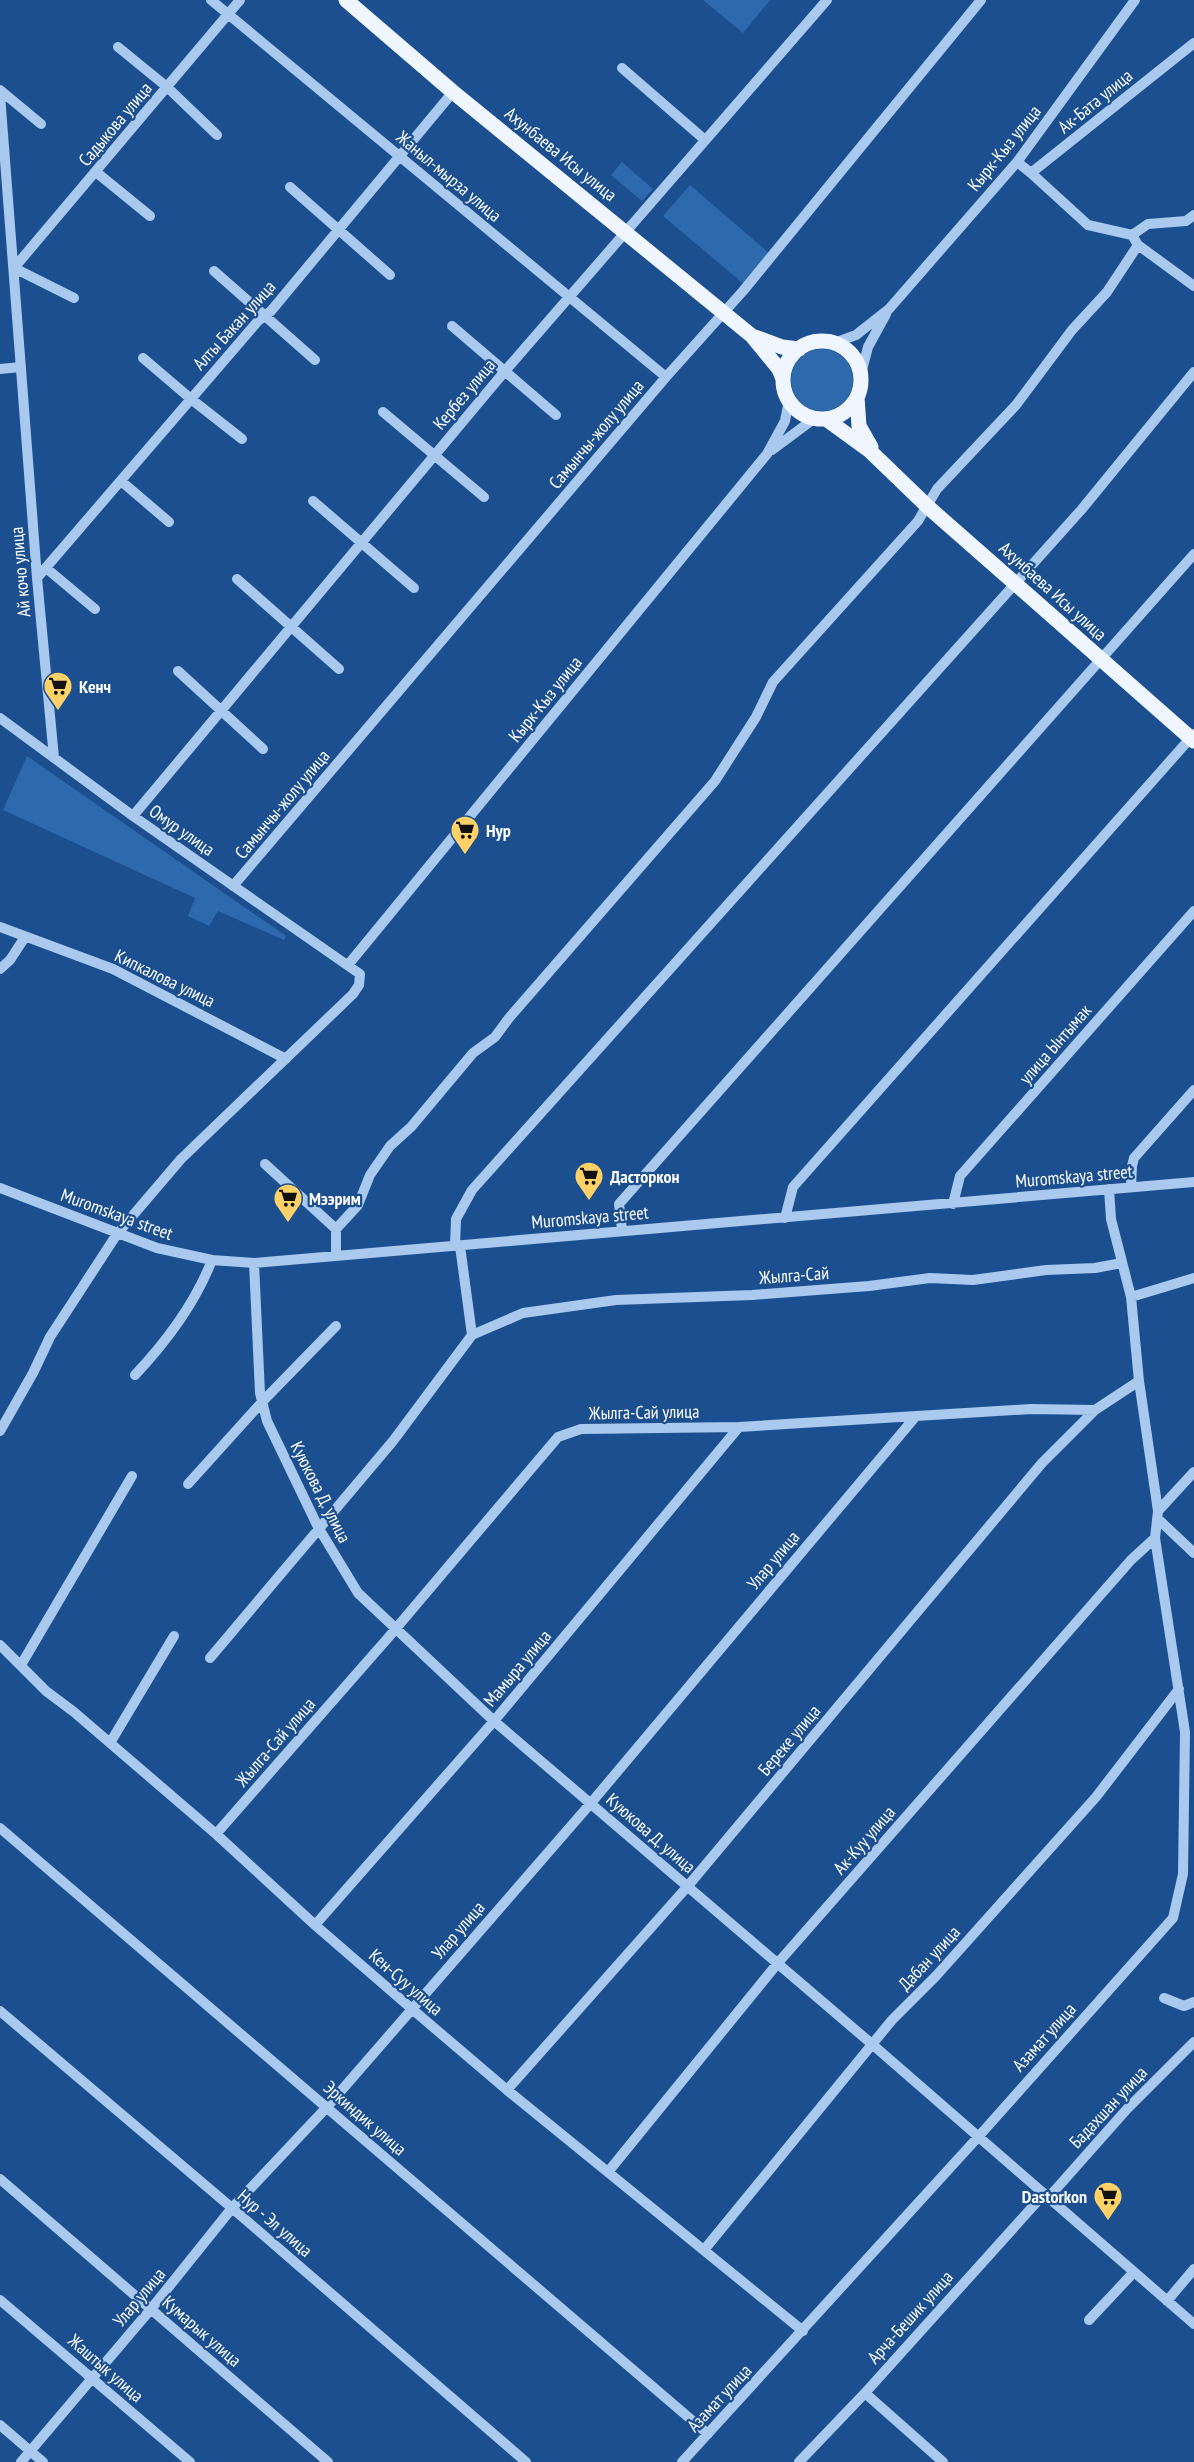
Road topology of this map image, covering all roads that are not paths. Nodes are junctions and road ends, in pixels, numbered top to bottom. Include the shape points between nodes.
1 (211, 0) edge
2 (240, 0) edge
3 (346, 0) edge
4 (827, 0) edge
5 (981, 0) edge
6 (1135, 0) edge
7 (229, 14) junction
8 (1194, 43) edge
9 (118, 47) dead end
10 (622, 68) dead end
11 (167, 87) junction
12 (0, 90) edge
13 (453, 92) junction
14 (0, 95) edge
15 (41, 124) dead end
16 (217, 135) dead end
17 (705, 140) junction
18 (400, 155) junction
19 (1017, 162) junction
20 (96, 172) junction
21 (1031, 173) junction
22 (290, 188) dead end
23 (1194, 215) edge
24 (150, 216) dead end
25 (338, 230) junction
26 (625, 231) junction
27 (1132, 235) junction
28 (1138, 245) junction
29 (14, 268) junction
30 (214, 271) dead end
31 (390, 275) dead end
32 (1194, 286) edge
33 (74, 298) dead end
34 (568, 298) junction
35 (889, 309) junction
36 (724, 312) junction
37 (264, 316) junction
38 (452, 326) dead end
39 (753, 336) junction
40 (834, 343) junction
41 (799, 349) junction
42 (143, 358) dead end
43 (315, 360) dead end
44 (21, 367) junction
45 (0, 369) edge
46 (505, 371) junction
47 (1194, 372) edge
48 (861, 374) junction
49 (666, 377) junction
50 (783, 379) junction
51 (857, 397) junction
52 (191, 399) junction
53 (789, 400) junction
54 (383, 412) dead end
55 (555, 415) dead end
56 (820, 419) junction
57 (242, 439) dead end
58 (767, 454) junction
59 (434, 455) junction
60 (888, 468) junction
61 (121, 481) junction
62 (484, 497) dead end
63 (313, 501) dead end
64 (927, 506) junction
65 (169, 522) dead end
66 (361, 542) junction
67 (1194, 554) edge
68 (46, 568) junction
69 (37, 578) junction
70 (237, 579) dead end
71 (1015, 582) junction
72 (414, 588) dead end
73 (95, 609) dead end
74 (291, 626) junction
75 (1102, 660) junction
76 (339, 669) dead end
77 (178, 671) dead end
78 (221, 710) junction
79 (0, 718) edge
80 (1193, 737) edge
81 (262, 749) dead end
82 (54, 758) junction
83 (133, 816) junction
84 (233, 886) junction
85 (1194, 912) edge
86 (0, 927) edge
87 (25, 937) junction
88 (348, 965) junction
89 (0, 969) edge
90 (286, 1059) junction
91 (1194, 1090) edge
92 (265, 1164) dead end
93 (1194, 1182) edge
94 (1131, 1187) junction
95 (0, 1188) edge
96 (1108, 1189) junction
97 (953, 1204) junction
98 (785, 1218) junction
99 (336, 1229) junction
100 (622, 1230) junction
101 (117, 1234) junction
102 (457, 1246) junction
103 (336, 1255) junction
104 (212, 1260) junction
105 (254, 1263) junction
106 (1122, 1263) junction
107 (1194, 1278) edge
108 (1131, 1297) junction
109 (336, 1326) dead end
110 (472, 1335) junction
111 (135, 1375) dead end
112 (1139, 1382) junction
113 (262, 1402) junction
114 (1095, 1410) junction
115 (916, 1416) junction
116 (739, 1427) junction
117 (0, 1431) edge
118 (1194, 1472) edge
119 (132, 1476) dead end
120 (188, 1484) dead end
121 (1158, 1515) junction
122 (318, 1527) junction
123 (1155, 1538) junction
124 (1194, 1553) edge
125 (395, 1629) junction
126 (174, 1636) dead end
127 (0, 1645) edge
128 (210, 1658) dead end
129 (21, 1665) junction
130 (1179, 1689) junction
131 (494, 1721) junction
132 (110, 1743) junction
133 (591, 1803) junction
134 (0, 1828) edge
135 (216, 1834) junction
136 (687, 1887) junction
137 (315, 1925) junction
138 (777, 1964) junction
139 (1164, 1998) dead end
140 (1194, 2002) edge
141 (412, 2009) junction
142 (0, 2011) edge
143 (1194, 2042) edge
144 (873, 2045) junction
145 (507, 2090) junction
146 (327, 2107) junction
147 (979, 2136) junction
148 (608, 2172) junction
149 (0, 2179) edge
150 (1047, 2196) junction
151 (232, 2208) junction
152 (704, 2250) junction
153 (1194, 2269) edge
154 (1134, 2271) junction
155 (0, 2300) edge
156 (1167, 2301) junction
157 (151, 2309) junction
158 (1089, 2320) dead end
159 (1194, 2324) edge
160 (803, 2331) junction
161 (91, 2378) junction
162 (865, 2393) junction
163 (0, 2425) edge
164 (708, 2434) junction
165 (29, 2450) junction
166 (21, 2462) edge
167 (43, 2462) edge
168 (190, 2462) edge
169 (328, 2462) edge
170 (526, 2462) edge
171 (682, 2462) edge
172 (799, 2462) edge
173 (943, 2462) edge

1 - 7 street, Жаныл-мырза улица
2 - 7 street, Садыкова улица
3 - 13 main road, Ахунбаева Исы улица
4 - 17 street, Кербез улица
5 - 36 street, Самынчы-жолу улица via 854,159
6 - 19 street, Кырк-Кыз улица
7 - 11 street, Садыкова улица
7 - 18 street, Жаныл-мырза улица
8 - 21 street, Ак-Бата улица
9 - 11 street
10 - 17 street
11 - 16 street
11 - 20 street, Садыкова улица
12 - 15 street
13 - 18 street, Алты Бакан улица
13 - 26 main road, Ахунбаева Исы улица
14 - 29 street, Ай кочо улица
17 - 26 street, Кербез улица
18 - 25 street, Алты Бакан улица
18 - 34 street, Жаныл-мырза улица
19 - 21 street
19 - 35 street, Кырк-Кыз улица
20 - 24 street
20 - 29 street, Садыкова улица
21 - 27 street via 1088,225
22 - 25 street
23 - 27 street via 1186,221 1148,224
25 - 31 street
25 - 37 street, Алты Бакан улица
26 - 34 street, Кербез улица
26 - 36 main road, Ахунбаева Исы улица
27 - 28 street
28 - 32 street
28 - 64 street via 1107,292 1072,330 1016,405 937,489
29 - 33 street
29 - 44 street, Ай кочо улица
30 - 37 street
34 - 46 street, Кербез улица
34 - 49 street, Жаныл-мырза улица
35 - 40 street, Кырк-Кыз улица via 856,335
35 - 48 street, Кырк-Кыз улица via 868,347
36 - 39 main road, Ахунбаева Исы улица
36 - 49 street, Самынчы-жолу улица
37 - 43 street
37 - 52 street, Алты Бакан улица
38 - 46 street
39 - 41 main road, Ахунбаева Исы улица
39 - 50 main road, Ахунбаева Исы улица
40 - 41 main road via 816,342
40 - 48 main road via 849,352
41 - 50 main road via 788,363
42 - 52 street
44 - 45 street
44 - 69 street, Ай кочо улица
46 - 55 street
46 - 59 street, Кербез улица
47 - 71 street via 1082,509
48 - 51 main road
49 - 84 street, Самынчы-жолу улица
50 - 53 main road
51 - 56 main road via 845,411
51 - 60 main road, Ахунбаева Исы улица via 859,426
52 - 57 street
52 - 61 street, Алты Бакан улица
53 - 56 main road via 801,413
53 - 58 street, Кырк-Кыз улица via 786,421
54 - 59 street
56 - 58 street, Кырк-Кыз улица
56 - 60 main road, Ахунбаева Исы улица via 857,441
58 - 88 street, Кырк-Кыз улица
59 - 62 street
59 - 66 street, Кербез улица
60 - 64 main road, Ахунбаева Исы улица
61 - 65 street
61 - 68 street, Алты Бакан улица
63 - 66 street
64 - 71 main road, Ахунбаева Исы улица
64 - 99 street via 918,521 773,682 756,717 715,781 495,1038 473,1053 411,1127 390,1146 370,1175 358,1205
66 - 72 street
66 - 74 street, Кербез улица
67 - 75 street
68 - 69 street, Алты Бакан улица
68 - 73 street
69 - 82 street, Ай кочо улица
70 - 74 street
71 - 75 main road, Ахунбаева Исы улица
71 - 102 street via 472,1190 456,1220
74 - 76 street
74 - 78 street, Кербез улица
75 - 80 main road, Ахунбаева Исы улица
75 - 100 street via 619,1204
77 - 78 street
78 - 81 street
78 - 83 street, Кербез улица
79 - 82 street, Омур улица
80 - 98 street via 793,1187
82 - 83 street, Омур улица
83 - 84 street, Омур улица
84 - 88 street, Омур улица
85 - 97 street, улица Ынтымак via 960,1176
86 - 87 street, Кипкалова улица
87 - 89 street
87 - 90 street, Кипкалова улица via 113,969
88 - 90 street via 360,974 359,985
90 - 101 street via 181,1159
91 - 94 street via 1134,1158
92 - 99 street
93 - 94 street, Muromskaya street
94 - 96 street, Muromskaya street
95 - 101 street, Muromskaya street
96 - 97 street, Muromskaya street
96 - 106 street, Азамат улица
97 - 98 street, Muromskaya street
98 - 100 street, Muromskaya street
99 - 103 street
100 - 102 street, Muromskaya street
101 - 104 street, Muromskaya street
101 - 117 street via 50,1337
102 - 103 street, Muromskaya street
102 - 110 street
103 - 105 street, Muromskaya street
104 - 105 street, Muromskaya street
104 - 111 street via 200,1290
105 - 113 street, Куюкова Д. улица
106 - 108 street, Азамат улица
106 - 110 street, Жылга-Сай via 973,1280 930,1278 752,1295 592,1303 523,1313
107 - 108 street
108 - 112 street, Азамат улица
109 - 113 street
110 - 122 street via 393,1440
112 - 114 street
112 - 121 street, Азамат улица
113 - 120 street
113 - 122 street, Куюкова Д. улица via 267,1421
114 - 115 street, Жылга-Сай улица via 1031,1409
114 - 136 street, Береке улица via 1042,1463
115 - 116 street, Жылга-Сай улица
115 - 133 street, Улар улица
116 - 125 street, Жылга-Сай улица via 581,1429 558,1437
116 - 131 street, Мамыра улица
118 - 121 street
119 - 129 street
121 - 123 street, Азамат улица
121 - 124 street
122 - 125 street, Куюкова Д. улица via 358,1593
122 - 128 street
123 - 130 street, Азамат улица
123 - 138 street, Ак-Куу улица via 1131,1560
125 - 131 street, Куюкова Д. улица
125 - 135 street, Жылга-Сай улица
126 - 132 street
127 - 129 street, Кен-Суу улица
129 - 132 street, Кен-Суу улица via 46,1691
130 - 144 street, Дабан улица via 1096,1797
130 - 147 street, Азамат улица via 1185,1732 1183,1874 1173,1918
131 - 133 street, Куюкова Д. улица
131 - 137 street, Мамыра улица
132 - 135 street, Кен-Суу улица
133 - 136 street, Куюкова Д. улица
133 - 141 street, Улар улица
134 - 146 street, Эркиндик улица
135 - 137 street, Кен-Суу улица
136 - 138 street, Куюкова Д. улица
136 - 145 street, Береке улица
137 - 141 street, Кен-Суу улица
138 - 144 street, Куюкова Д. улица
138 - 148 street, Ак-Куу улица
139 - 140 street via 1184,2006
141 - 145 street, Кен-Суу улица
141 - 146 street, Улар улица
142 - 151 street, Нур - Эл улица
143 - 150 street, Бадахшан улица
144 - 147 street, Куюкова Д. улица
144 - 152 street, Дабан улица
145 - 148 street, Кен-Суу улица
146 - 151 street, Улар улица
146 - 164 street, Эркиндик улица
147 - 150 street, Куюкова Д. улица
147 - 160 street, Азамат улица
148 - 152 street, Кен-Суу улица
149 - 157 street, Кумарык улица
150 - 154 street, Куюкова Д. улица
150 - 162 street, Арча-Бешик улица
151 - 157 street, Улар улица
151 - 170 street, Нур - Эл улица
152 - 160 street, Кен-Суу улица
153 - 156 street
154 - 156 street, Куюкова Д. улица
154 - 158 street
155 - 161 street, Жаштык улица
156 - 159 street, Куюкова Д. улица
157 - 161 street, Улар улица
157 - 169 street, Кумарык улица
160 - 164 street, Азамат улица
161 - 165 street, Улар улица
161 - 168 street, Жаштык улица
162 - 172 street, Арча-Бешик улица
162 - 173 street
163 - 165 street
164 - 171 street, Азамат улица
165 - 166 street, Улар улица
165 - 167 street

